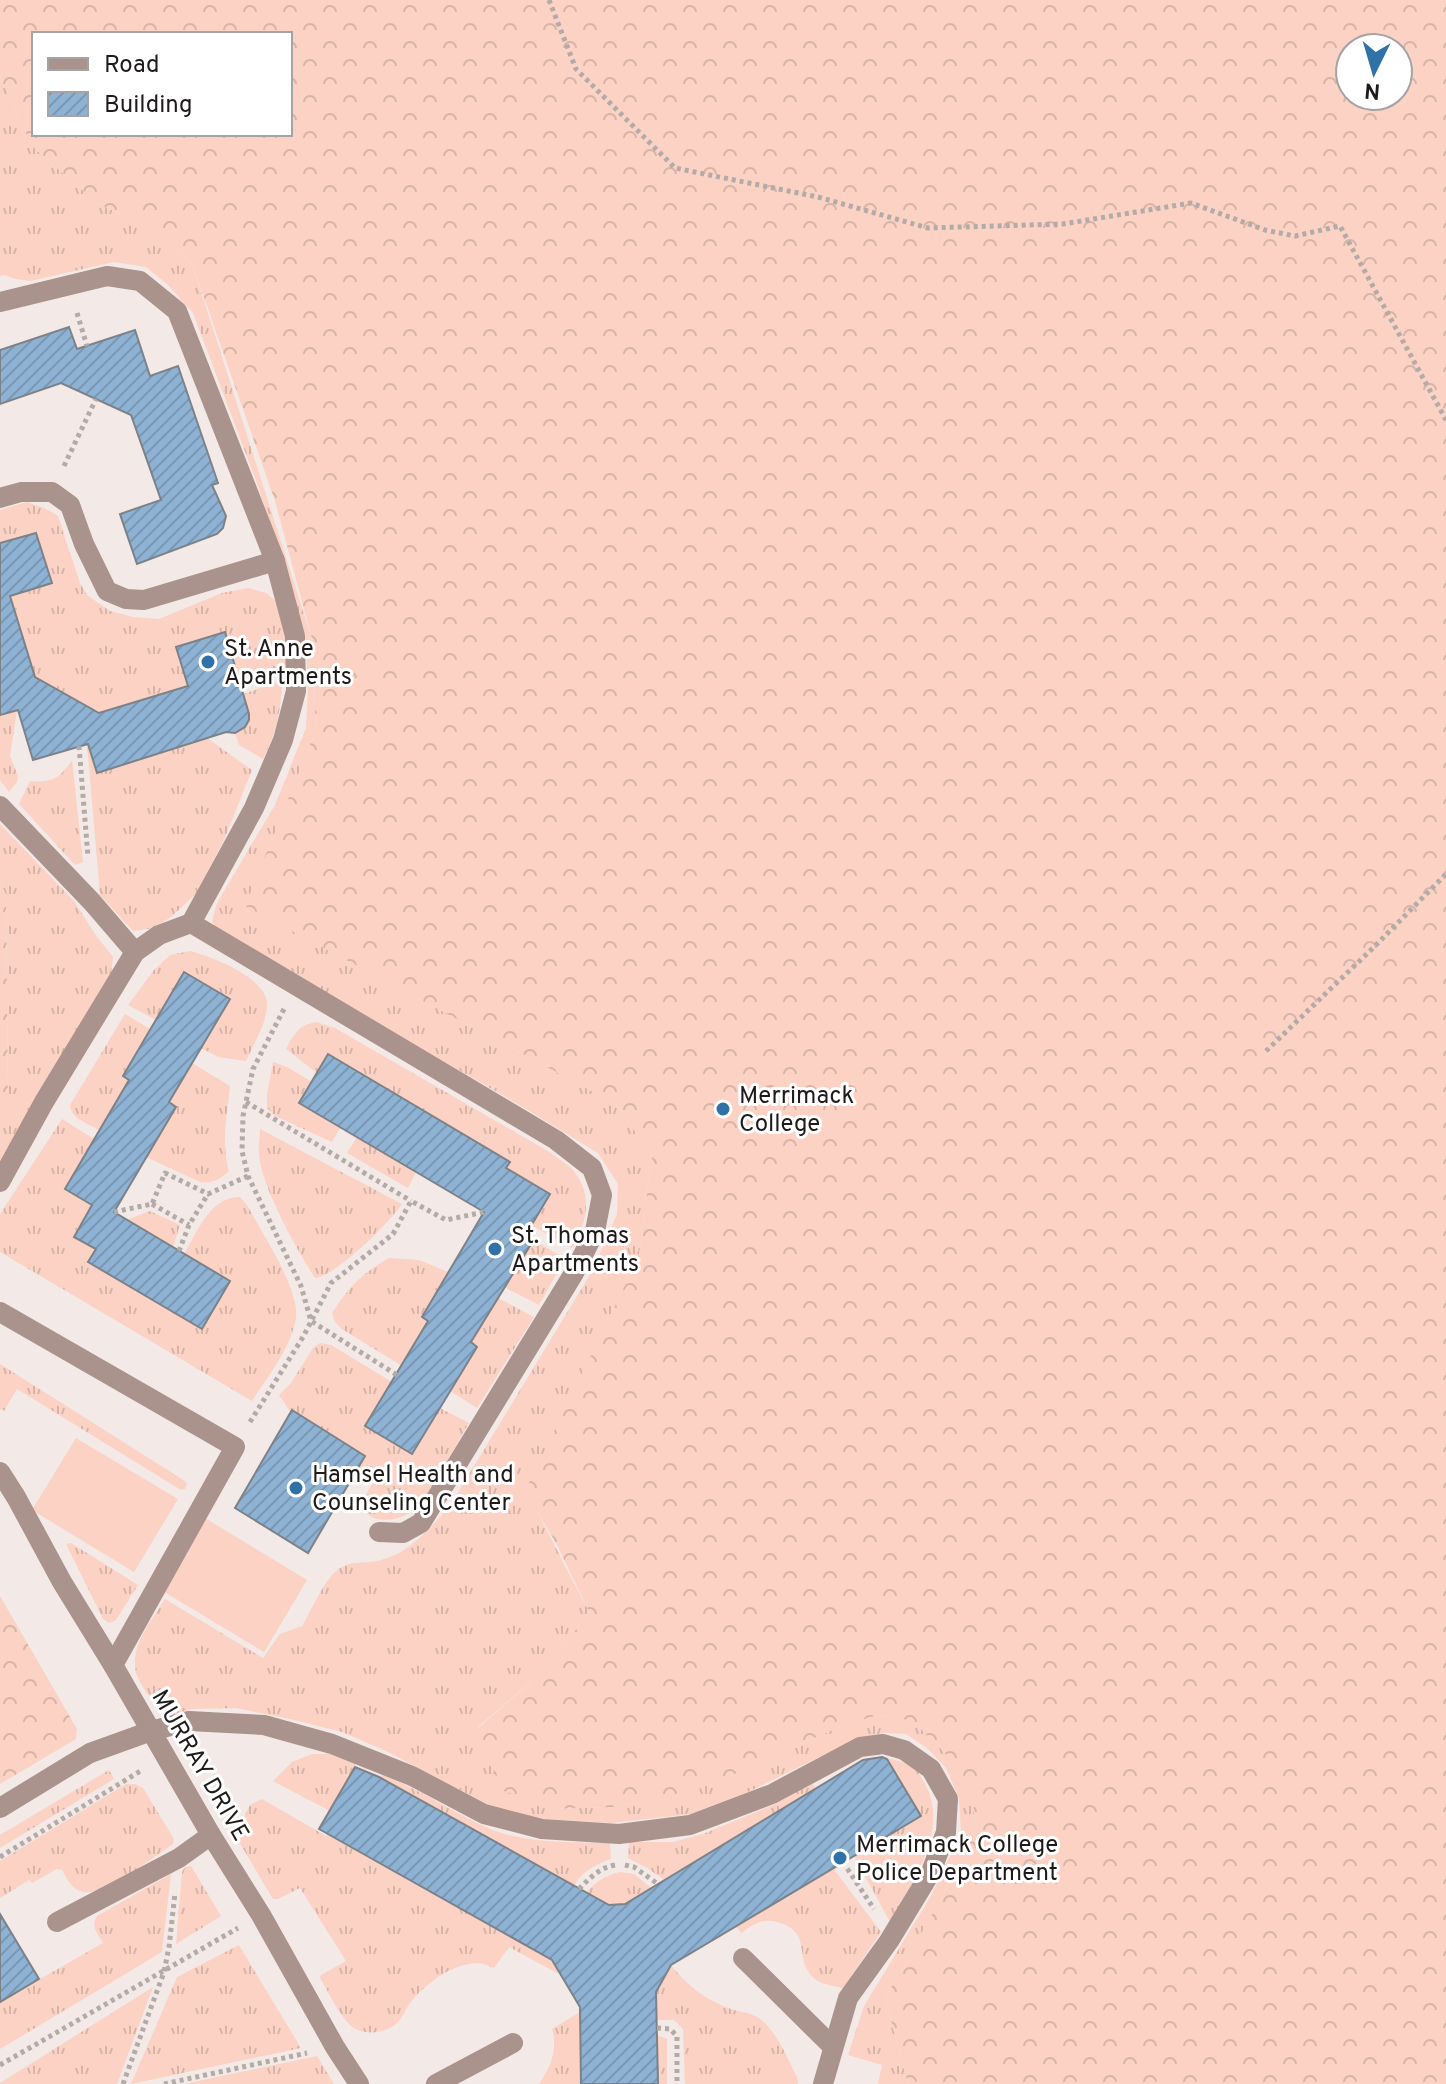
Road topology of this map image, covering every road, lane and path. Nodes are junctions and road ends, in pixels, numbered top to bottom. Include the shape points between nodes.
1 (549, 0) edge
2 (0, 302) edge
3 (96, 399) dead end
4 (1446, 420) edge
5 (52, 492) junction
6 (0, 498) edge
7 (275, 561) junction
8 (79, 746) dead end
9 (0, 806) edge
10 (1446, 874) edge
11 (92, 902) junction
12 (191, 923) junction
13 (135, 952) junction
14 (297, 984) junction
15 (1266, 1051) dead end
16 (246, 1102) junction
17 (248, 1176) junction
18 (0, 1182) edge
19 (208, 1194) junction
20 (411, 1201) junction
21 (152, 1204) junction
22 (114, 1212) dead end
23 (484, 1212) dead end
24 (189, 1225) junction
25 (179, 1251) dead end
26 (0, 1312) edge
27 (311, 1321) junction
28 (397, 1375) dead end
29 (235, 1447) junction
30 (0, 1472) edge
31 (379, 1532) dead end
32 (113, 1665) junction
33 (151, 1731) junction
34 (165, 1756) junction
35 (0, 1808) edge
36 (211, 1835) junction
37 (0, 1857) edge
38 (179, 1858) junction
39 (843, 1862) dead end
40 (658, 1884) dead end
41 (579, 1889) dead end
42 (261, 1915) junction
43 (57, 1922) dead end
44 (892, 1936) junction
45 (743, 1958) dead end
46 (164, 1972) junction
47 (657, 2028) dead end
48 (513, 2043) dead end
49 (335, 2047) junction
50 (833, 2047) junction
51 (0, 2065) edge
52 (123, 2084) edge
53 (164, 2084) edge
54 (359, 2084) edge
55 (436, 2084) edge
56 (677, 2084) edge
57 (823, 2084) edge

1 - 4 path via 576,69 675,168 818,197 928,228 1063,224 1191,203 1295,236 1340,226
2 - 7 street via 107,276 140,281 177,311
3 - 5 path
5 - 6 street
5 - 7 street via 70,505 107,591 126,599 144,600
7 - 12 street via 295,636 296,691 283,740 254,808
8 - 11 path
9 - 11 street
10 - 15 path
11 - 13 street
12 - 13 street via 159,935
12 - 14 street
13 - 18 street
14 - 16 path via 253,1069
14 - 31 street via 556,1140 592,1168 602,1195 595,1231 574,1273 421,1523 403,1533
16 - 17 path via 242,1151
16 - 20 path
17 - 19 path
17 - 27 path via 301,1286
19 - 21 path via 165,1173
19 - 24 path
20 - 23 path via 446,1220
20 - 27 path via 393,1234 331,1283
21 - 22 path
21 - 24 path
24 - 25 path
26 - 29 street
27 - 28 path
27 - 29 path
29 - 32 street
30 - 32 street, MURRAY DRIVE
32 - 33 street, MURRAY DRIVE
33 - 34 street, MURRAY DRIVE
33 - 35 street via 90,1753
33 - 44 street via 189,1721 264,1725 399,1770 484,1814 542,1829 619,1834 690,1825 772,1794 860,1747 883,1744 904,1750 931,1769 948,1799 946,1832 931,1872
34 - 36 street, MURRAY DRIVE
34 - 37 path
36 - 38 street
36 - 42 street, MURRAY DRIVE
38 - 43 street
38 - 46 path
39 - 44 path
40 - 41 path via 620,1864 594,1874
42 - 46 path
42 - 49 street, MURRAY DRIVE
44 - 50 street via 848,1998
45 - 50 street
46 - 51 path
46 - 52 path
47 - 56 path via 677,2036
48 - 55 street
49 - 53 path
49 - 54 street, MURRAY DRIVE
50 - 57 street

